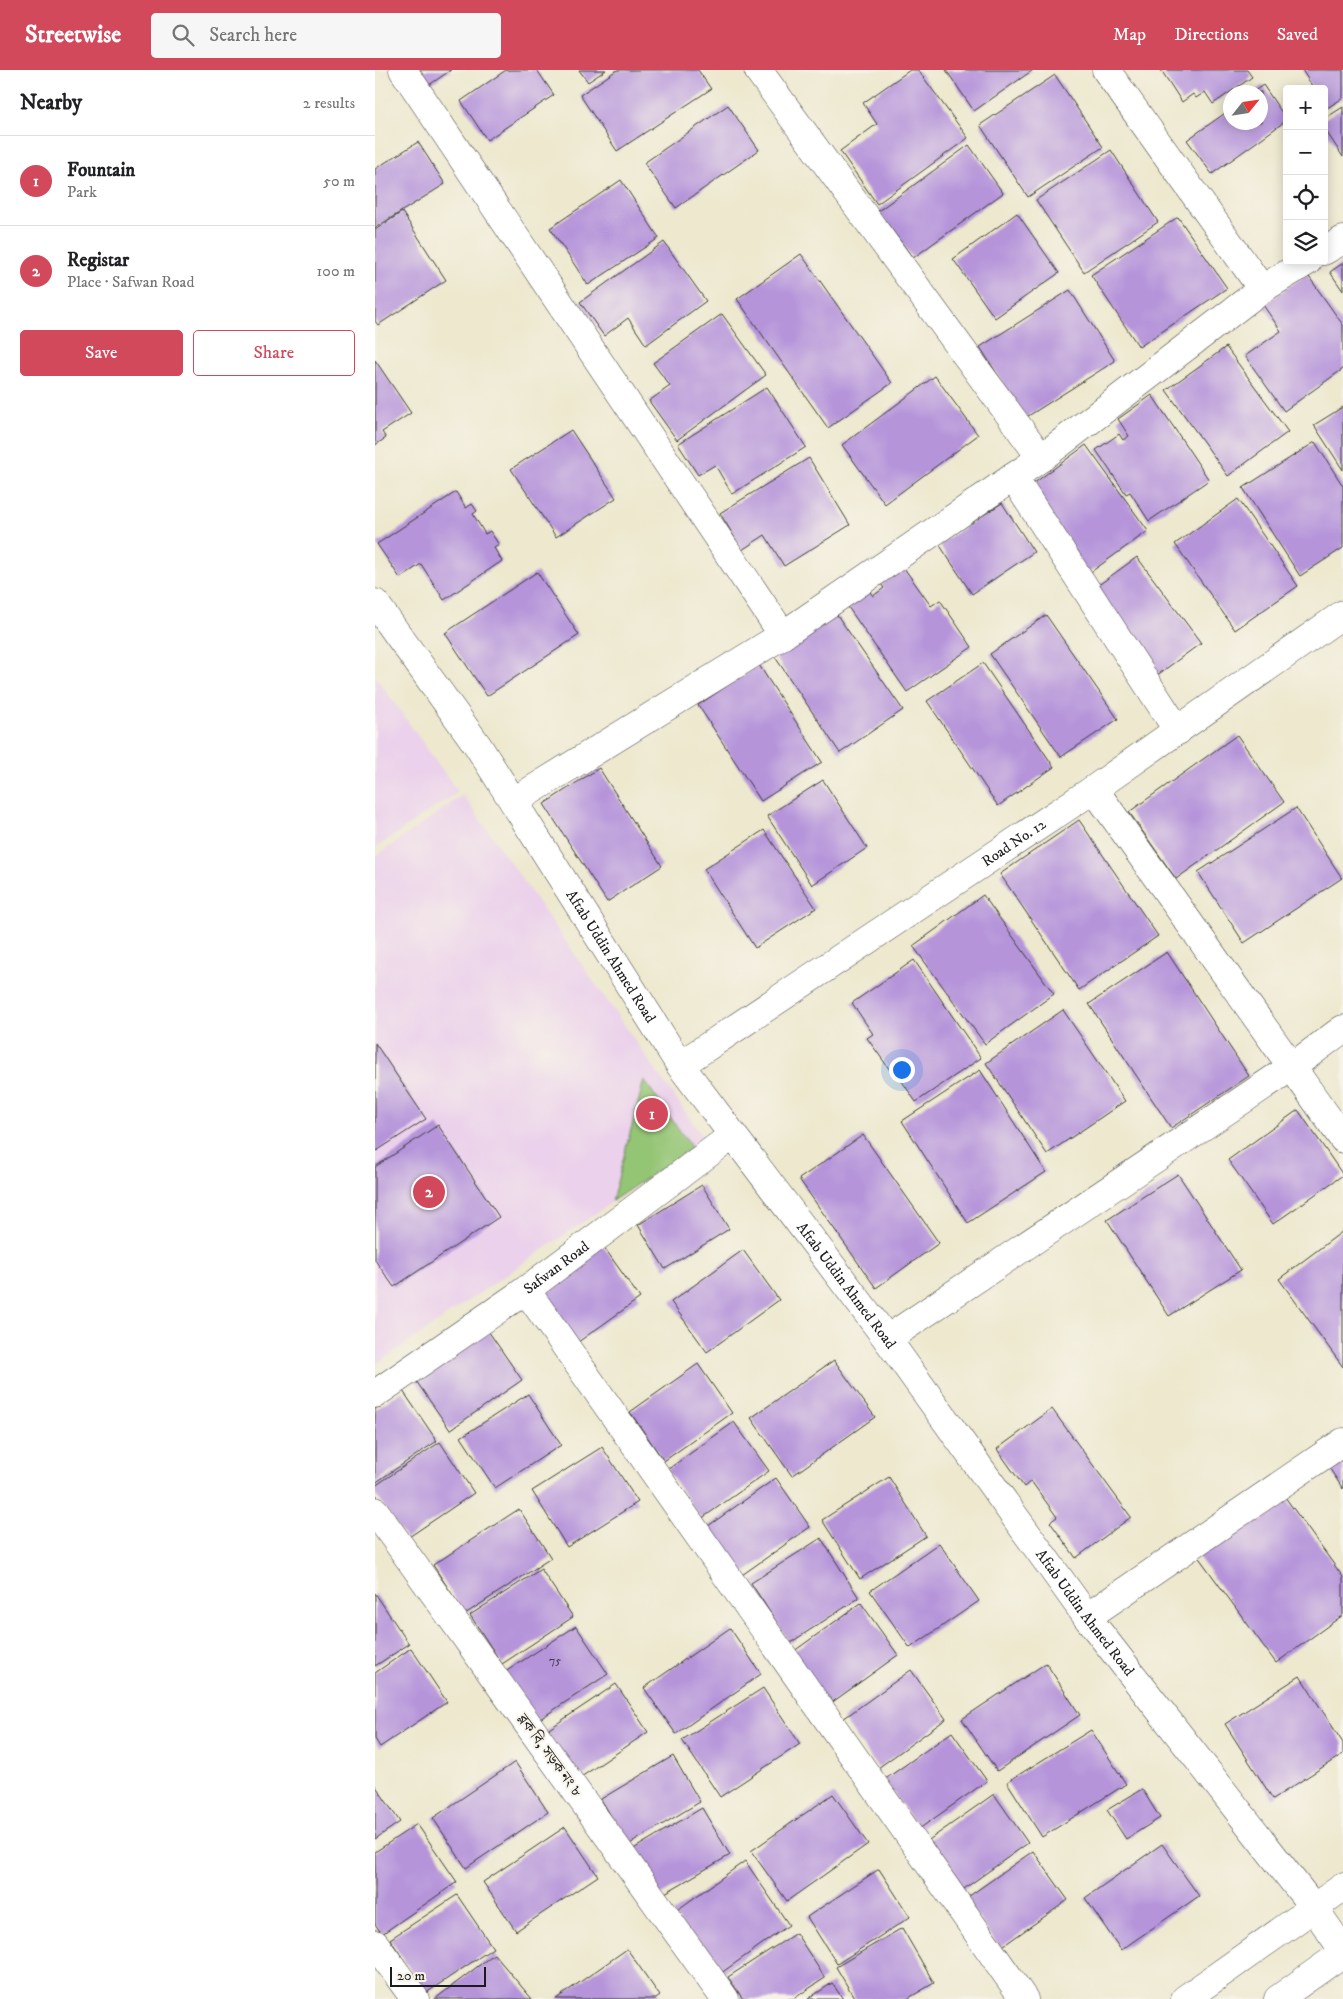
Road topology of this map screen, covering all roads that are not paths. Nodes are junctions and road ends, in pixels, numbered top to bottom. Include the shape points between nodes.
1 (403, 70) edge
2 (758, 70) edge
3 (1106, 70) edge
4 (1343, 240) edge
5 (1328, 249) edge
6 (1301, 265) edge
7 (1262, 289) junction
8 (1041, 458) junction
9 (1013, 477) junction
10 (375, 603) edge
11 (1343, 614) edge
12 (783, 635) junction
13 (1178, 731) junction
14 (1094, 789) junction
15 (514, 801) junction
16 (1343, 1029) edge
17 (680, 1065) junction
18 (1293, 1066) junction
19 (733, 1134) junction
20 (1343, 1139) edge
21 (526, 1290) junction
22 (887, 1339) junction
23 (375, 1394) edge
24 (1343, 1442) edge
25 (375, 1511) edge
26 (1087, 1617) junction
27 (1343, 1887) edge
28 (1314, 1908) junction
29 (375, 1944) edge
30 (1343, 1951) edge
31 (415, 1999) edge
32 (725, 1999) edge
33 (1024, 1999) edge
34 (1185, 1999) edge
35 (1277, 1999) edge

1 - 12 street
2 - 8 street
3 - 7 street
4 - 5 street
6 - 7 street
7 - 8 street
8 - 9 street
9 - 12 street
9 - 13 street
10 - 15 street, Aftab Uddin Ahmed Road
11 - 13 street, Road No. 12
12 - 15 street
13 - 14 street, Road No. 12
14 - 17 street, Road No. 12
14 - 18 street
15 - 17 street, Aftab Uddin Ahmed Road
16 - 18 street
17 - 19 street, Aftab Uddin Ahmed Road
18 - 20 street
18 - 22 street
19 - 21 street, Safwan Road
19 - 22 street, Aftab Uddin Ahmed Road
21 - 23 street, Safwan Road
21 - 33 street
22 - 26 street, Aftab Uddin Ahmed Road
24 - 26 street
25 - 32 street, ব্লক বি, সড়ক নং ৮
26 - 28 street, Aftab Uddin Ahmed Road
27 - 28 street
28 - 30 street, Aftab Uddin Ahmed Road
28 - 34 street
29 - 31 street
30 - 35 street

